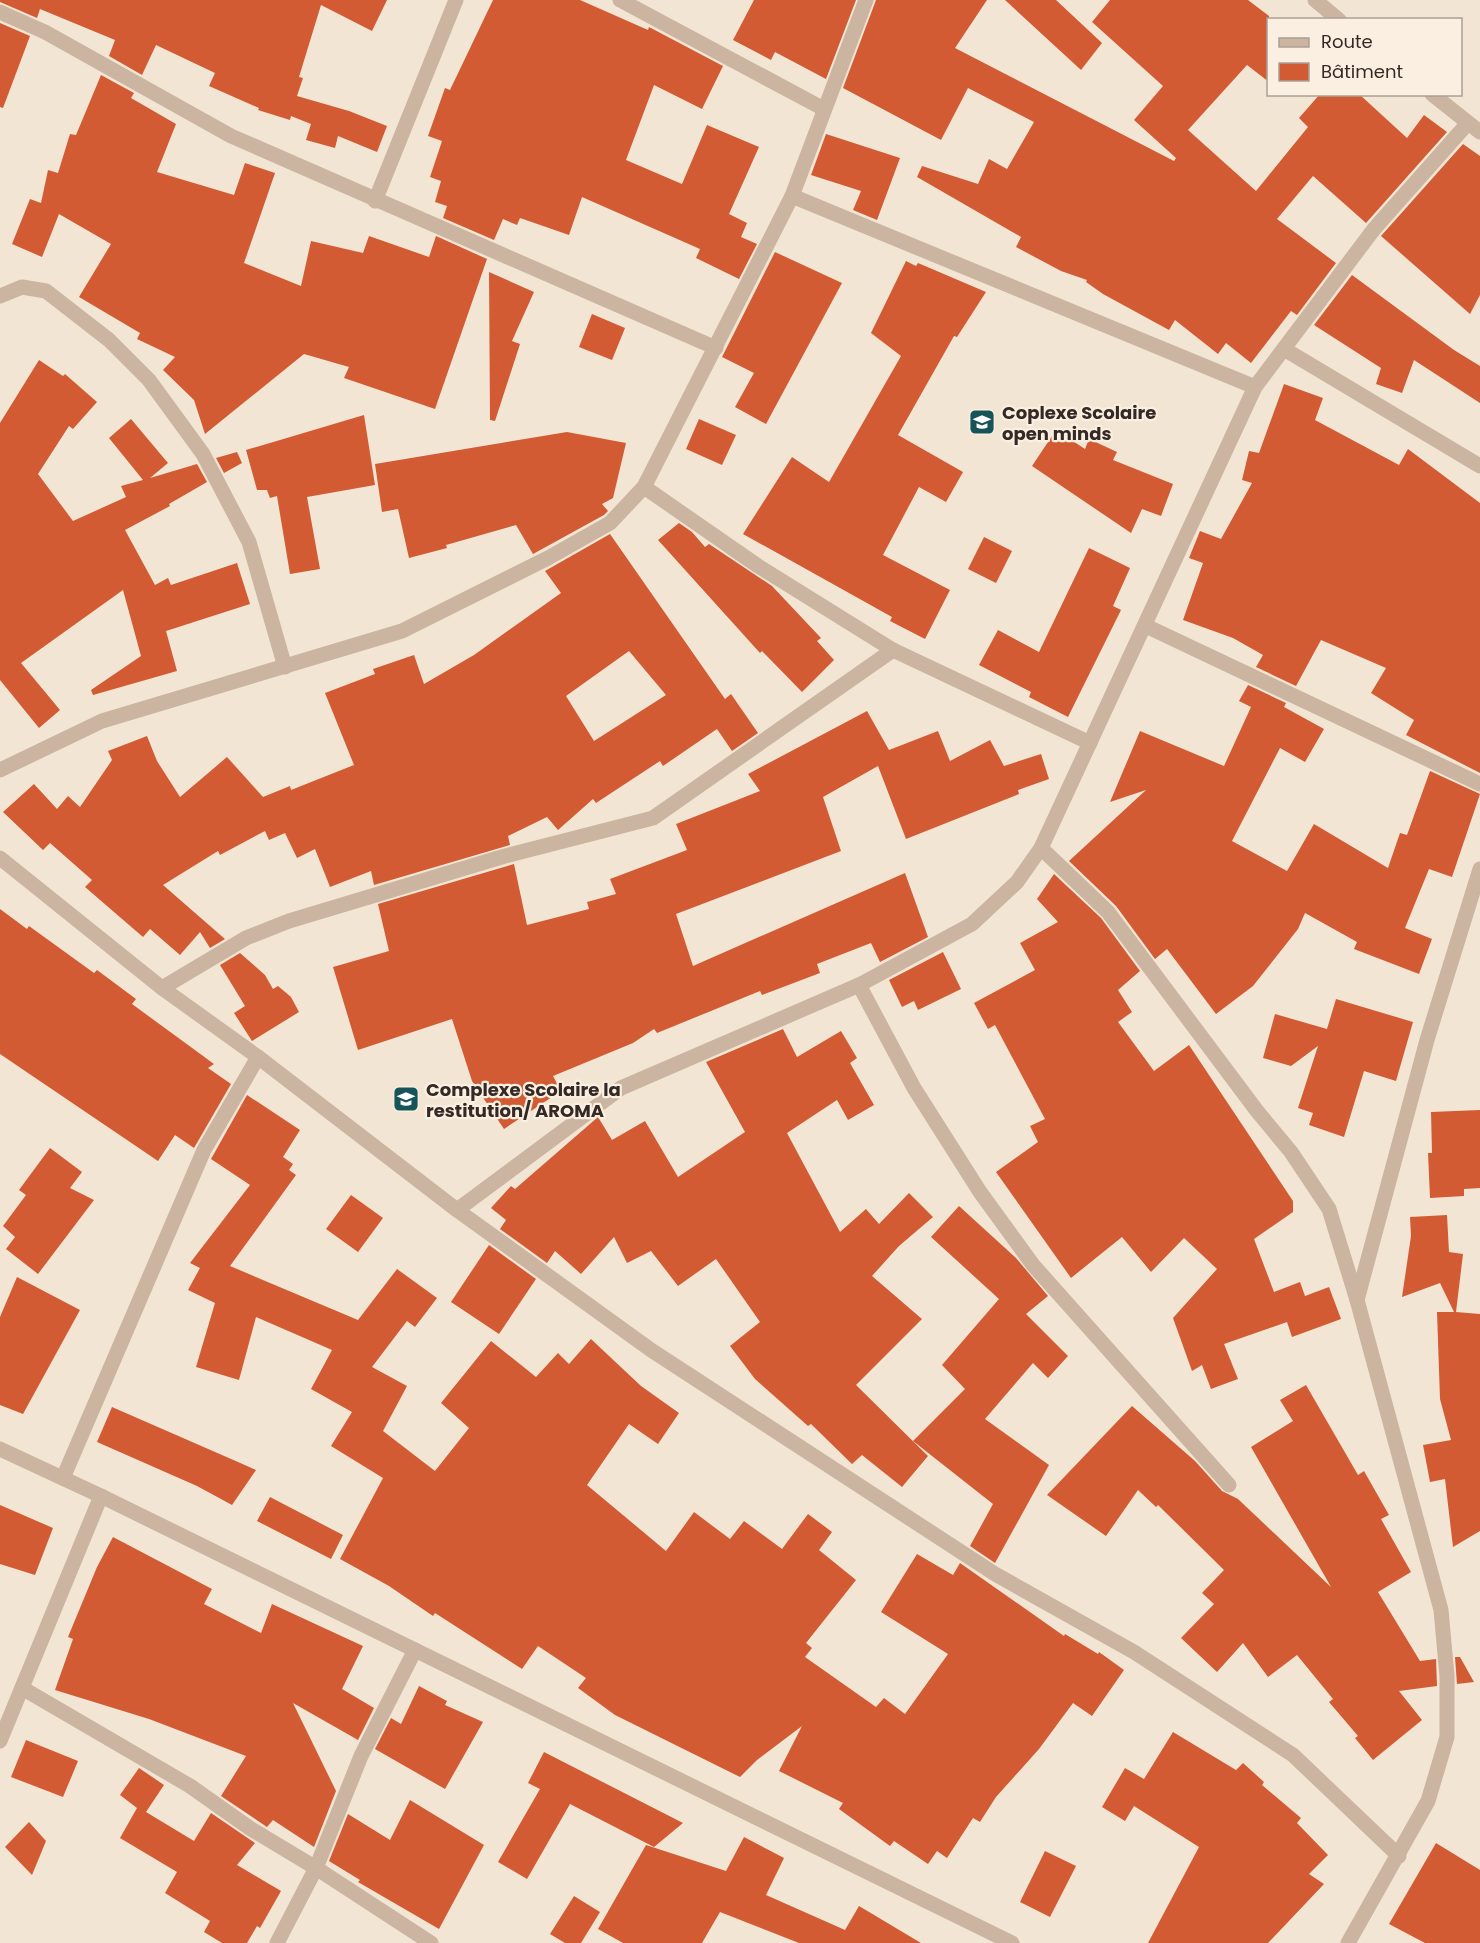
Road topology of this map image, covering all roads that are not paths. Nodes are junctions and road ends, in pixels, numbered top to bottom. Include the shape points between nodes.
1 (456, 0) edge
2 (620, 0) edge
3 (866, 0) edge
4 (1315, 0) edge
5 (0, 12) edge
6 (1337, 18) edge
7 (1434, 96) edge
8 (824, 109) junction
9 (1474, 128) edge
10 (792, 196) junction
11 (375, 201) junction
12 (0, 296) edge
13 (716, 348) junction
14 (1284, 349) junction
15 (1255, 387) junction
16 (1480, 466) edge
17 (644, 487) junction
18 (1146, 626) junction
19 (893, 650) junction
20 (285, 667) junction
21 (1090, 743) junction
22 (0, 770) edge
23 (1480, 784) edge
24 (1041, 848) junction
25 (0, 858) edge
26 (1480, 869) edge
27 (859, 985) junction
28 (162, 988) junction
29 (258, 1057) junction
30 (458, 1210) junction
31 (1357, 1300) junction
32 (0, 1449) edge
33 (63, 1478) junction
34 (1229, 1485) dead end
35 (101, 1496) junction
36 (415, 1650) junction
37 (22, 1688) junction
38 (0, 1741) edge
39 (1399, 1856) junction
40 (316, 1868) junction
41 (277, 1943) edge
42 (431, 1943) edge
43 (1012, 1943) edge
44 (1348, 1943) edge

1 - 11 street
2 - 8 street
3 - 8 street
4 - 6 street
5 - 11 street via 45,32 231,136
7 - 9 street
8 - 10 street
9 - 14 street via 1374,229
10 - 13 street
10 - 15 street
11 - 13 street
12 - 20 street via 22,287 46,291 109,340 149,380 203,454 249,542
13 - 17 street
14 - 15 street
14 - 16 street
15 - 18 street
17 - 19 street via 758,566
17 - 20 street via 610,523 434,615 402,631
18 - 21 street
18 - 23 street
19 - 21 street
19 - 28 street via 653,818 505,856 289,921 246,938
20 - 22 street via 102,721
21 - 24 street
24 - 27 street via 1017,882 972,924
24 - 31 street via 1108,912 1291,1152 1329,1209
25 - 28 street
26 - 31 street via 1427,1040
27 - 30 street via 621,1088
27 - 34 street via 914,1088 1026,1256
28 - 29 street
29 - 30 street
29 - 33 street via 204,1150
30 - 39 street via 651,1350 985,1568 1134,1652 1293,1755
31 - 39 street via 1441,1610 1447,1676 1447,1737 1428,1801
32 - 33 street
33 - 35 street
35 - 36 street
35 - 37 street
36 - 40 street via 361,1756
36 - 43 street
37 - 38 street
37 - 40 street via 190,1786
39 - 44 street
40 - 41 street
40 - 42 street

